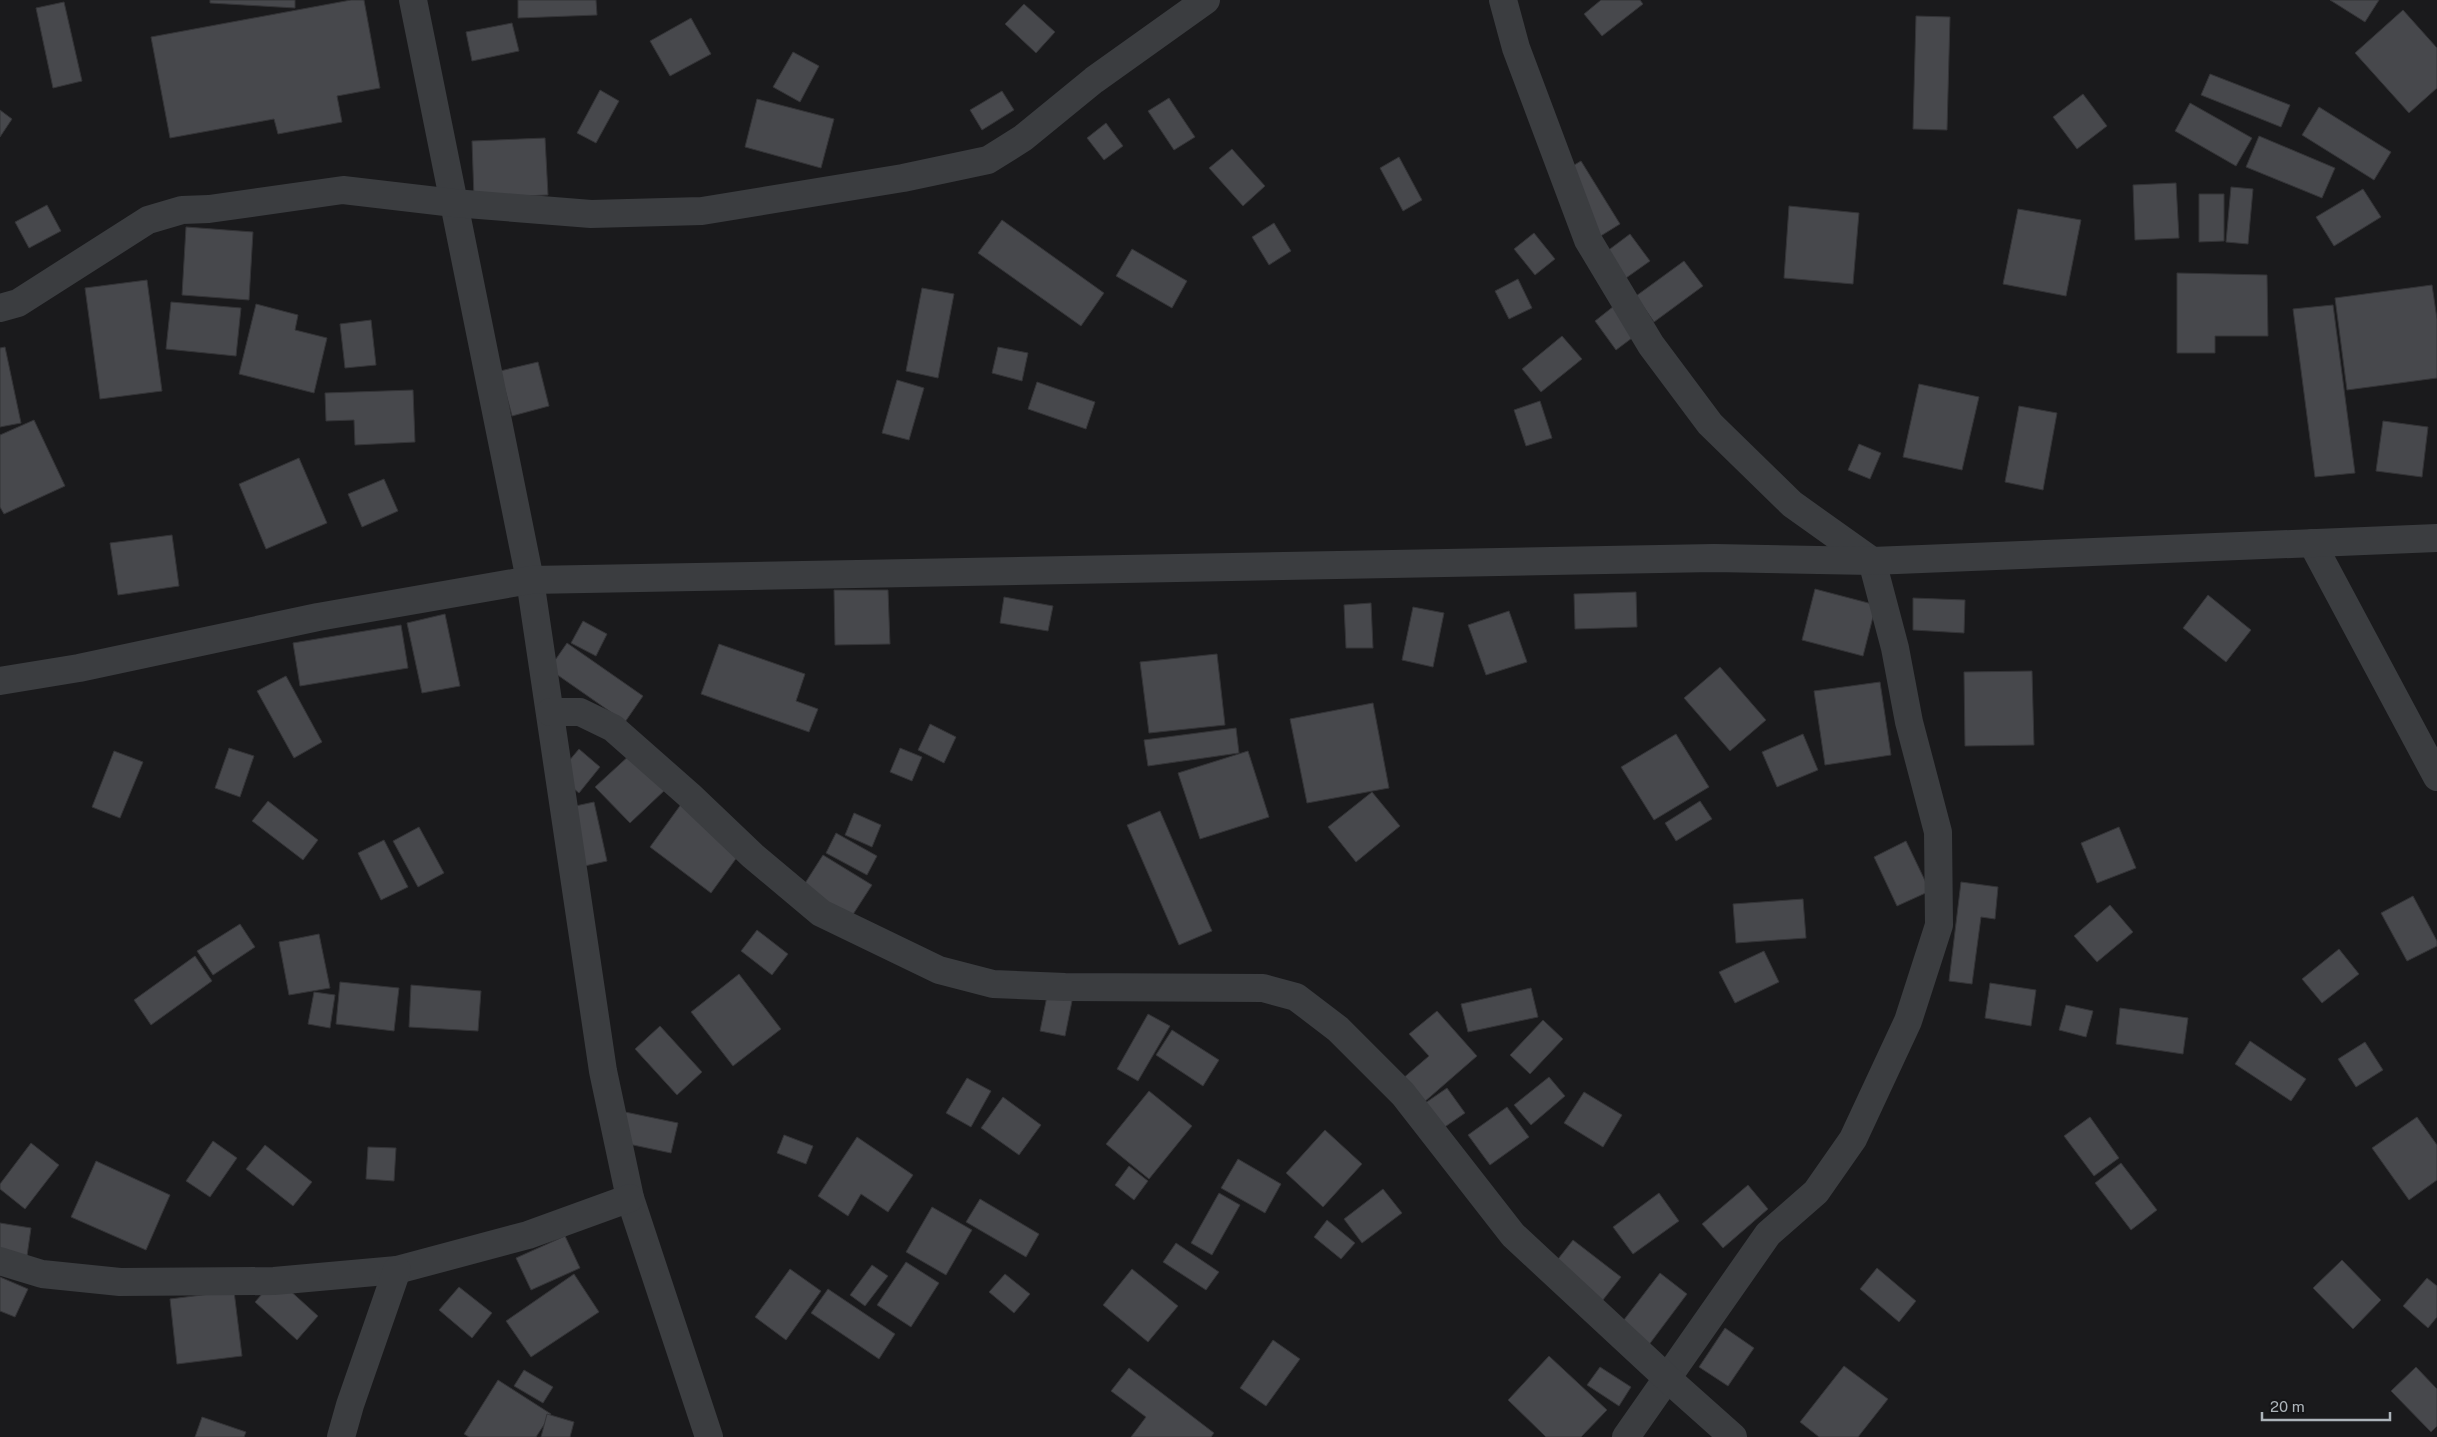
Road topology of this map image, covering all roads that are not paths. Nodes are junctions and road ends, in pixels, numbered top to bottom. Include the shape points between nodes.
1 (413, 0) edge
2 (1206, 0) edge
3 (1503, 0) edge
4 (454, 203) junction
5 (0, 308) edge
6 (2437, 538) edge
7 (2312, 543) junction
8 (1872, 561) junction
9 (530, 580) junction
10 (0, 681) edge
11 (550, 712) junction
12 (2437, 777) edge
13 (630, 1198) junction
14 (0, 1261) edge
15 (397, 1270) junction
16 (1668, 1380) junction
17 (342, 1437) edge
18 (709, 1437) edge
19 (1626, 1437) edge
20 (1733, 1437) edge

1 - 4 street
2 - 4 street via 1094,80 1023,138 988,160 903,178 702,211 591,214
3 - 8 street via 1516,48 1588,240 1651,345 1723,438 1792,504
4 - 5 street via 343,190 182,210 148,220 18,303
4 - 9 street
6 - 7 street
7 - 8 street
7 - 12 street
8 - 9 street via 1714,558
8 - 16 street via 1938,832 1939,926 1908,1021 1853,1139 1816,1192 1768,1234
9 - 10 street via 318,617 79,668
9 - 11 street
11 - 13 street via 603,1071
11 - 16 street via 580,712 613,728 820,913 939,970 993,984 1263,988 1296,997 1338,1029 1403,1094 1513,1234
13 - 15 street via 528,1235
13 - 18 street
14 - 15 street via 42,1274 120,1282 274,1281
15 - 17 street
16 - 19 street
16 - 20 street

